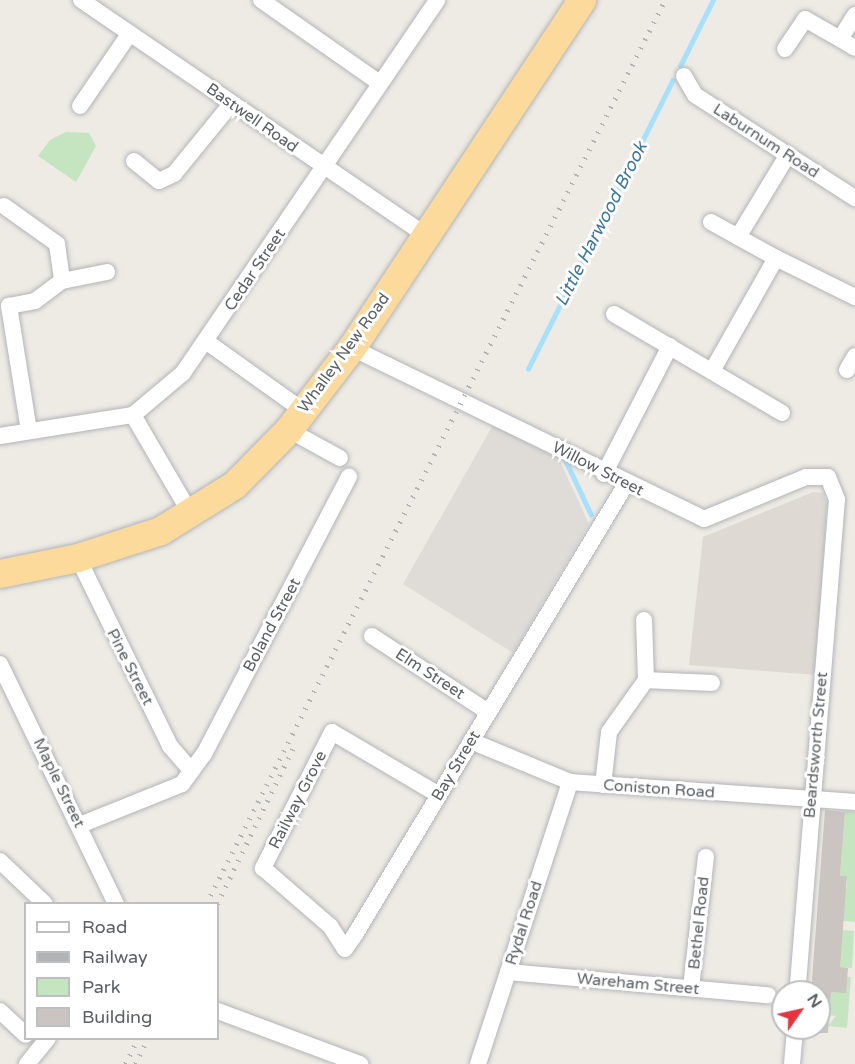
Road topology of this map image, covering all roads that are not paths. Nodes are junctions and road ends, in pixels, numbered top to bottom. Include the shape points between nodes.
1 (81, 0) edge
2 (261, 0) edge
3 (437, 0) edge
4 (582, 0) edge
5 (855, 15) edge
6 (130, 33) junction
7 (840, 39) junction
8 (855, 48) edge
9 (785, 49) dead end
10 (684, 76) dead end
11 (378, 82) junction
12 (231, 104) junction
13 (80, 106) dead end
14 (787, 156) junction
15 (134, 161) dead end
16 (323, 168) junction
17 (855, 198) edge
18 (4, 206) dead end
19 (711, 222) dead end
20 (424, 234) junction
21 (738, 237) junction
22 (776, 258) junction
23 (107, 272) dead end
24 (62, 281) junction
25 (855, 297) edge
26 (614, 314) dead end
27 (207, 342) junction
28 (670, 346) junction
29 (352, 348) junction
30 (712, 371) junction
31 (782, 412) dead end
32 (134, 415) junction
33 (296, 420) junction
34 (29, 431) junction
35 (0, 436) edge
36 (340, 458) dead end
37 (604, 474) junction
38 (349, 477) dead end
39 (626, 484) junction
40 (837, 499) joint
41 (192, 516) junction
42 (78, 558) junction
43 (0, 574) edge
44 (644, 620) dead end
45 (372, 636) dead end
46 (0, 664) edge
47 (646, 680) junction
48 (712, 683) dead end
49 (488, 712) junction
50 (471, 741) junction
51 (192, 771) junction
52 (570, 782) junction
53 (603, 785) junction
54 (439, 795) junction
55 (811, 800) junction
56 (855, 802) edge
57 (80, 825) junction
58 (706, 857) dead end
59 (0, 861) edge
60 (263, 868) joint
61 (44, 902) edge
62 (116, 902) edge
63 (508, 972) junction
64 (798, 980) edge
65 (691, 988) junction
66 (768, 995) dead end
67 (0, 1011) edge
68 (219, 1011) edge
69 (24, 1033) edge
70 (794, 1040) edge
71 (39, 1042) edge
72 (27, 1064) edge
73 (360, 1064) edge
74 (478, 1064) edge
75 (792, 1064) edge

1 - 6 street, Bastwell Road
2 - 11 street
3 - 11 street, Cedar Street
4 - 20 highway, Whalley New Road
5 - 7 street
6 - 12 street, Bastwell Road
6 - 13 street
7 - 8 street
7 - 9 street via 805,19
10 - 14 street, Laburnum Road via 695,95
11 - 16 street, Cedar Street
12 - 15 street via 174,174 159,181
12 - 16 street, Bastwell Road
14 - 17 street, Laburnum Road
14 - 21 street
16 - 20 street, Bastwell Road
16 - 27 street, Cedar Street
18 - 24 street via 57,244
19 - 21 street
20 - 29 highway, Whalley New Road
21 - 22 street
22 - 25 street
22 - 30 street
23 - 24 street
24 - 34 street via 35,301 9,306
26 - 28 street
27 - 32 street, Cedar Street via 183,372
27 - 33 street
28 - 30 street
28 - 37 street
29 - 33 highway, Whalley New Road
29 - 37 street, Willow Street via 467,400
30 - 31 street
32 - 34 street
32 - 41 street
33 - 36 street
33 - 41 highway, Whalley New Road via 236,485
34 - 35 street
37 - 39 street, Willow Street
38 - 51 street, Boland Street
39 - 40 street, Willow Street via 704,519 806,477 828,477
39 - 49 street, Bay Street
40 - 55 street, Beardsworth Street
41 - 42 highway, Whalley New Road
42 - 43 highway, Whalley New Road
42 - 51 street, Pine Street via 170,746
44 - 47 street
45 - 49 street, Elm Street
46 - 57 street, Maple Street
47 - 48 street
47 - 53 street via 609,732
49 - 50 street, Bay Street
50 - 52 street, Coniston Road
50 - 54 street, Bay Street
51 - 57 street via 182,784
52 - 53 street, Coniston Road
52 - 63 street, Rydal Road
53 - 55 street, Coniston Road
54 - 60 street, Railway Grove via 332,732
54 - 60 street, Bay Street via 345,949 330,926
55 - 56 street, Coniston Road
55 - 64 street, Beardsworth Street
57 - 62 street, Maple Street
58 - 65 street, Bethel Road
59 - 61 street
63 - 65 street, Wareham Street
63 - 74 street, Rydal Road
65 - 66 street, Wareham Street
67 - 69 street
68 - 73 street
70 - 75 street
71 - 72 street

